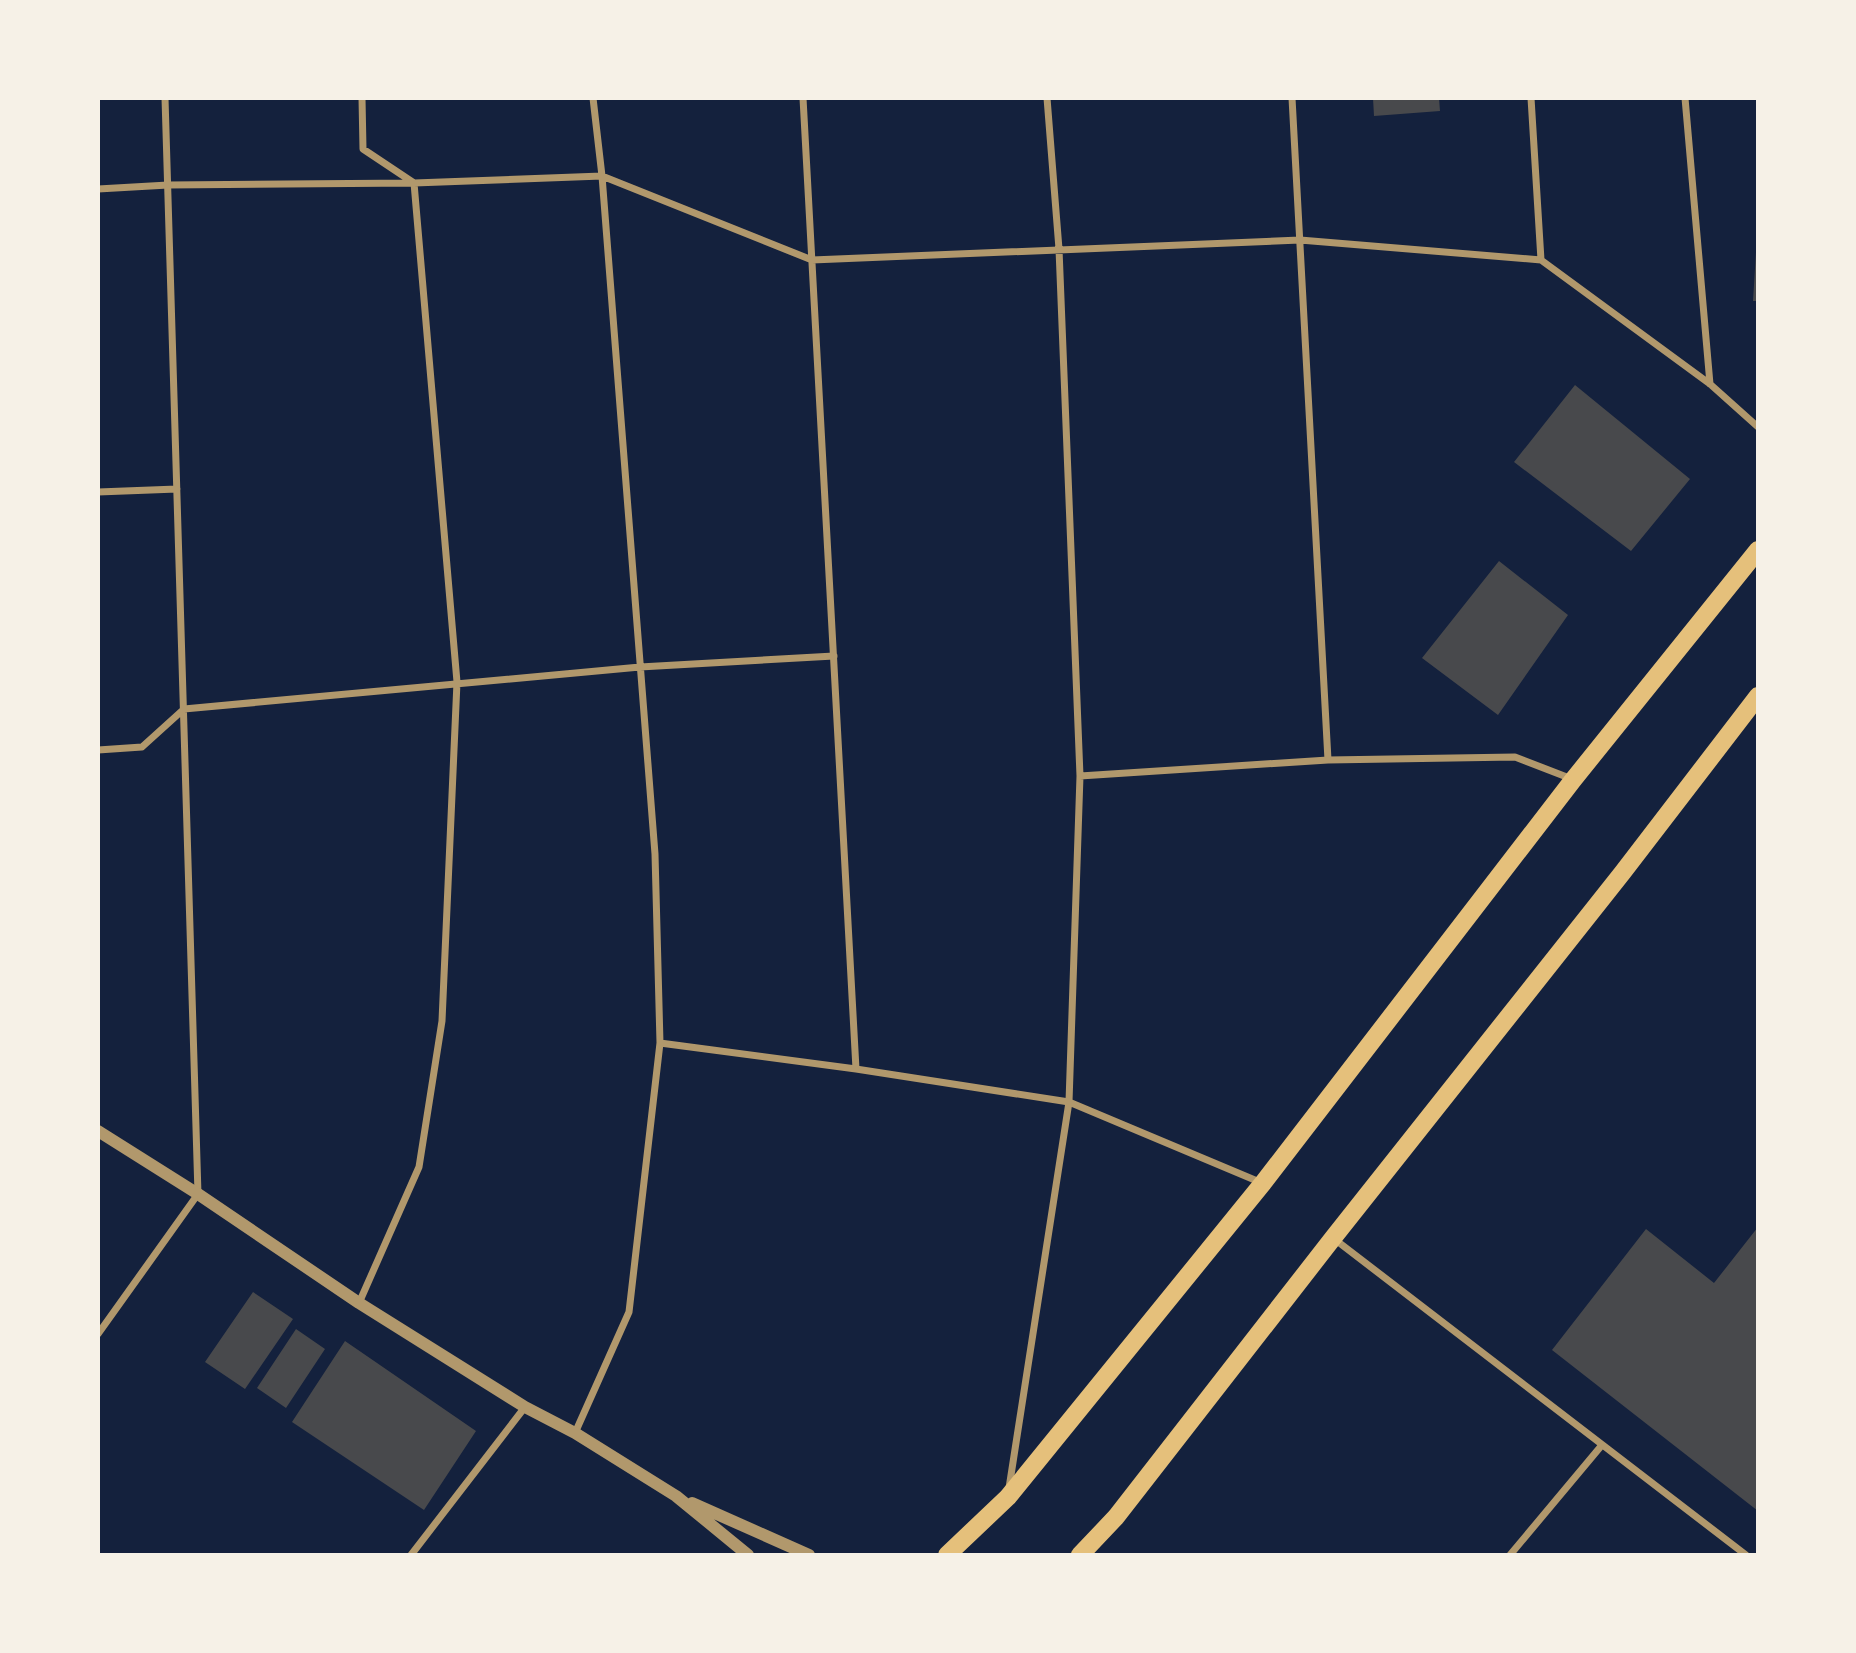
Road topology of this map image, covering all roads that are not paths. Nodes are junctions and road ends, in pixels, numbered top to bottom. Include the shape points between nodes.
1 (165, 98) edge
2 (362, 98) edge
3 (593, 98) edge
4 (803, 98) edge
5 (1047, 98) edge
6 (1292, 98) edge
7 (1531, 98) edge
8 (1685, 98) edge
9 (602, 176) junction
10 (414, 183) junction
11 (168, 185) junction
12 (98, 189) edge
13 (1300, 240) junction
14 (1059, 249) junction
15 (812, 260) junction
16 (1541, 260) junction
17 (1710, 384) junction
18 (1758, 427) edge
19 (177, 489) junction
20 (98, 492) edge
21 (1758, 550) edge
22 (834, 656) junction
23 (640, 667) junction
24 (457, 682) junction
25 (1758, 696) edge
26 (184, 709) junction
27 (98, 750) edge
28 (1328, 760) junction
29 (1080, 776) junction
30 (1573, 780) junction
31 (660, 1043) junction
32 (856, 1069) junction
33 (1069, 1102) junction
34 (98, 1131) edge
35 (1263, 1183) junction
36 (198, 1194) junction
37 (1332, 1238) junction
38 (359, 1303) junction
39 (98, 1334) edge
40 (525, 1407) junction
41 (575, 1433) junction
42 (1602, 1445) junction
43 (676, 1496) junction
44 (1008, 1497) junction
45 (411, 1555) edge
46 (748, 1555) edge
47 (809, 1555) edge
48 (947, 1555) edge
49 (1080, 1555) edge
50 (1510, 1555) edge
51 (1746, 1555) edge

1 - 11 street
2 - 10 street via 363,149
3 - 9 street
4 - 15 street
5 - 14 street
6 - 13 street
7 - 16 street
8 - 17 street
9 - 10 street
9 - 15 street
9 - 23 street
10 - 11 street
10 - 24 street
11 - 12 street
11 - 19 street
13 - 14 street
13 - 16 street
13 - 28 street
14 - 15 street
14 - 29 street
15 - 22 street
16 - 17 street
17 - 18 street
19 - 20 street
19 - 26 street
21 - 30 main road
22 - 23 street
22 - 32 street
23 - 24 street
23 - 31 street via 655,854
24 - 26 street
24 - 38 street via 442,1021 419,1167
25 - 37 main road
26 - 27 street via 142,747
26 - 36 street
28 - 29 street
28 - 30 street via 1515,757
29 - 33 street
30 - 35 main road
31 - 32 street
31 - 41 street via 629,1312
32 - 33 street
33 - 35 street
33 - 44 street
34 - 36 street
35 - 44 main road
36 - 38 street
36 - 39 street
37 - 42 street
37 - 49 main road via 1116,1517
38 - 40 street
40 - 41 street
40 - 45 street
41 - 43 street
42 - 50 street
42 - 51 street
43 - 46 street
43 - 47 street
44 - 48 main road

